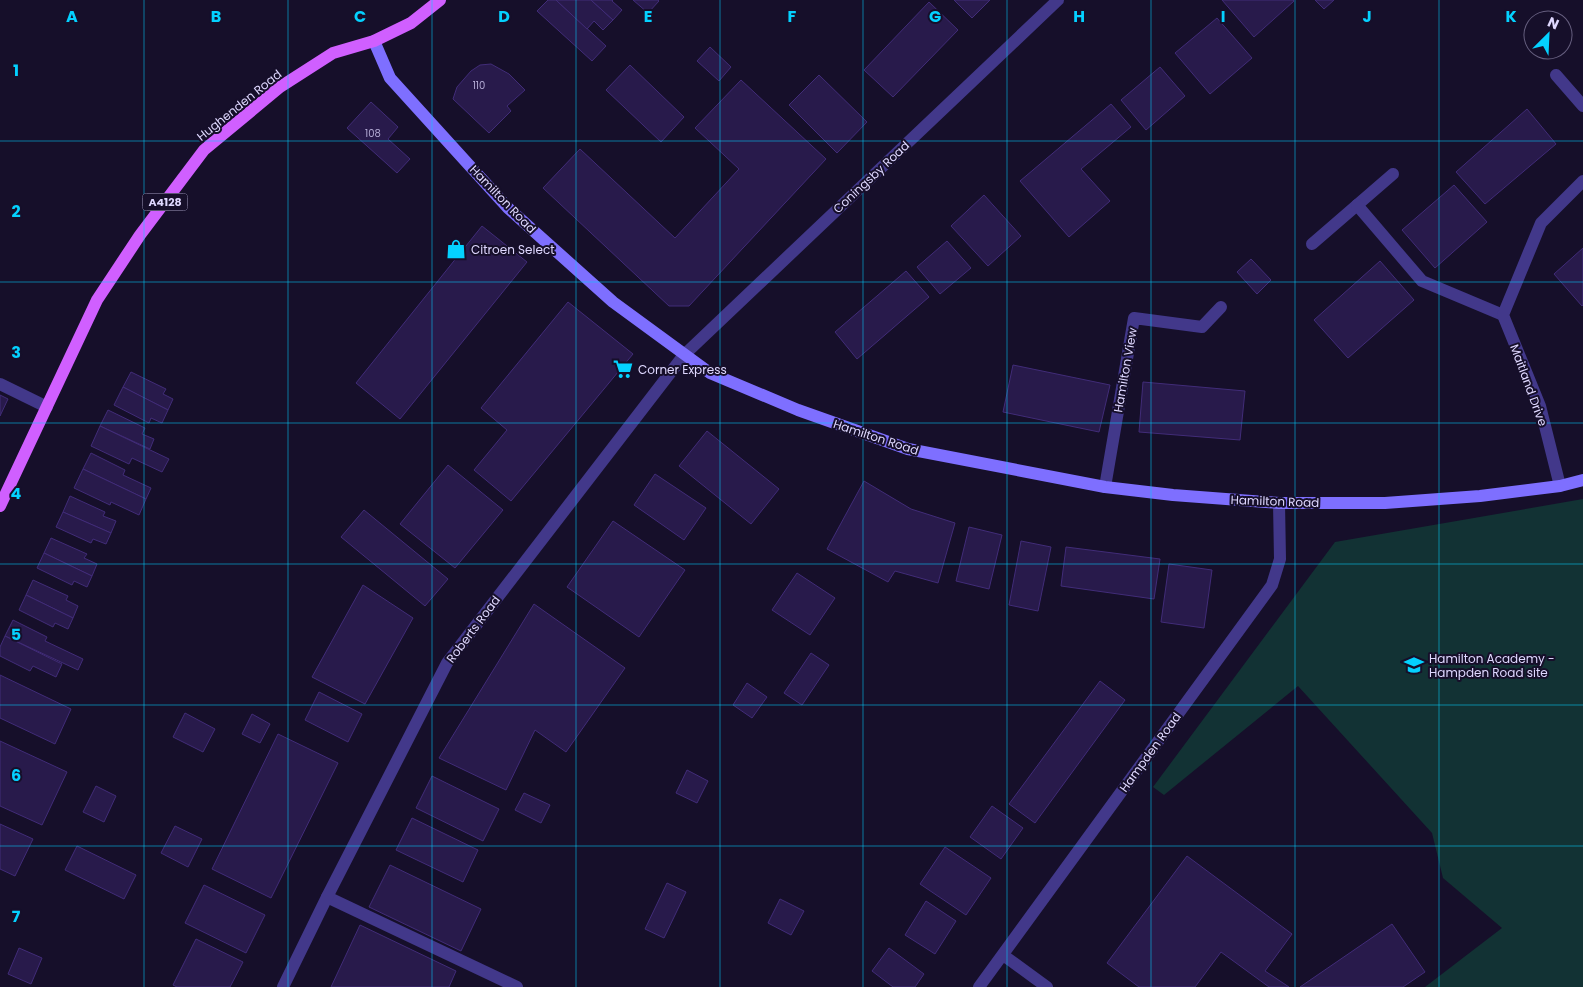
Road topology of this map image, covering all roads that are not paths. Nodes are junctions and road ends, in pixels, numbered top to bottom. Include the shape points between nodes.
1 (440, 0) edge
2 (1058, 0) edge
3 (374, 41) junction
4 (1556, 74) dead end
5 (1583, 106) edge
6 (1393, 174) dead end
7 (1583, 181) edge
8 (1357, 205) junction
9 (1312, 244) dead end
10 (1221, 307) dead end
11 (1503, 314) junction
12 (684, 355) junction
13 (0, 384) edge
14 (47, 407) junction
15 (1583, 480) edge
16 (1560, 486) junction
17 (1105, 487) junction
18 (1279, 503) junction
19 (0, 506) edge
20 (327, 897) junction
21 (1003, 954) junction
22 (283, 987) edge
23 (517, 987) edge
24 (979, 987) edge
25 (1047, 987) edge

1 - 3 main road, Hughenden Road / A4128 via 411,23
2 - 12 street, Coningsby Road
3 - 12 street, Hamilton Road via 390,78 508,208 613,302
3 - 14 main road, Hughenden Road / A4128 via 334,53 280,87 204,150 140,235 97,300
4 - 5 street
6 - 8 street
7 - 11 street via 1541,222
8 - 9 street
8 - 11 street via 1422,281
10 - 17 street, Hamilton View via 1202,328 1134,318
11 - 16 street, Maitland Drive via 1540,406
12 - 17 street, Hamilton Road via 710,373 798,410 908,449
12 - 20 street, Roberts Road via 447,663
13 - 14 street
14 - 19 main road, Hughenden Road / A4128
15 - 16 street, Hamilton Road
16 - 18 street, Hamilton Road via 1385,503
17 - 18 street, Hamilton Road
18 - 21 street, Hampden Road via 1280,559 1272,584
20 - 22 street, Roberts Road
20 - 23 street
21 - 24 street, Hampden Road
21 - 25 street

